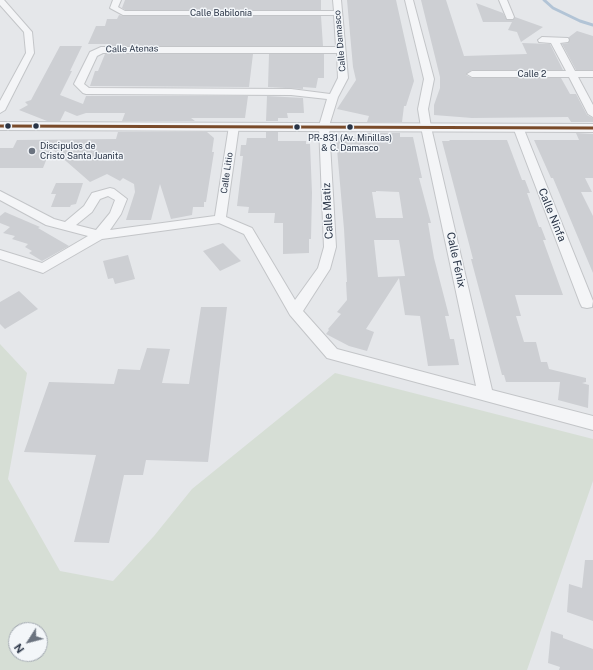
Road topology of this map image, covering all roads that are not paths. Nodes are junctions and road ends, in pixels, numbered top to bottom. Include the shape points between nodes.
1 (0, 0) edge
2 (117, 0) edge
3 (337, 0) edge
4 (409, 0) edge
5 (503, 0) edge
6 (338, 13) junction
7 (510, 17) dead end
8 (542, 40) dead end
9 (554, 40) junction
10 (565, 40) dead end
11 (341, 50) junction
12 (472, 74) dead end
13 (573, 74) junction
14 (593, 74) edge
15 (333, 97) junction
16 (0, 110) edge
17 (593, 114) edge
18 (0, 126) edge
19 (234, 126) junction
20 (324, 126) junction
21 (426, 127) junction
22 (518, 127) junction
23 (593, 128) edge
24 (0, 195) edge
25 (220, 219) junction
26 (66, 226) junction
27 (99, 235) junction
28 (0, 254) edge
29 (587, 303) dead end
30 (295, 311) junction
31 (485, 394) junction
32 (593, 423) edge

1 - 16 street via 28,32 30,53
2 - 6 street, Calle Babilonia via 114,8 123,13
3 - 6 street, Calle Damasco
4 - 21 street via 429,78 423,109
5 - 7 street
6 - 11 street, Calle Damasco
8 - 9 street
9 - 10 street
9 - 13 street
11 - 15 street, Calle Damasco via 343,78
11 - 15 street, Calle Atenas via 101,50 93,54 79,84 86,91 291,92
12 - 13 street, Calle 2
13 - 14 street, Calle 2
13 - 17 street
15 - 20 street, Calle Damasco
18 - 19 street
19 - 20 street
19 - 25 street, Calle Litio
20 - 21 street
20 - 30 street, Calle Matiz via 330,247 324,269
21 - 22 street
21 - 31 street, Calle Fénix
22 - 23 street
22 - 29 street, Calle Ninfa
24 - 26 street via 50,222
25 - 27 street
25 - 30 street via 248,231
26 - 27 street
26 - 27 street via 88,209 96,196 110,192 121,199 115,214
27 - 28 street via 43,268
30 - 31 street via 332,354
31 - 32 street

